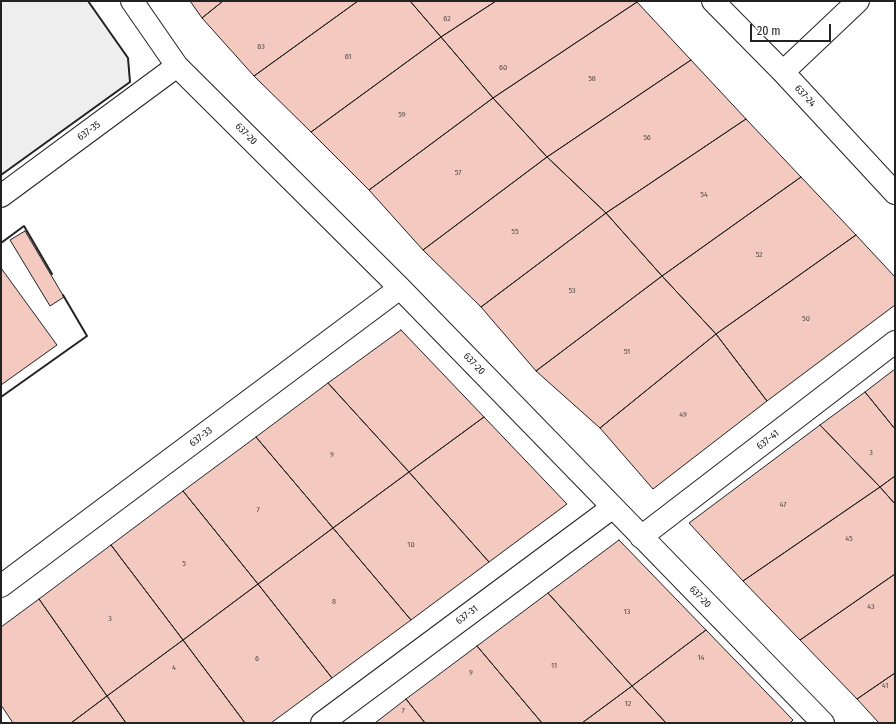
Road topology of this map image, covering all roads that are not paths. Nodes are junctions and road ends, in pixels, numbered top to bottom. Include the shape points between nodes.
1 (132, 1) edge
2 (713, 1) edge
3 (858, 1) edge
4 (177, 66) junction
5 (783, 72) junction
6 (895, 193) edge
7 (1, 196) edge
8 (400, 288) junction
9 (895, 342) edge
10 (613, 507) junction
11 (641, 537) junction
12 (1, 586) edge
13 (322, 723) edge
14 (823, 723) edge

1 - 4 street, 637-20
2 - 5 street, 637-24
3 - 5 street
4 - 7 street, 637-35
4 - 8 street, 637-20
5 - 6 street, 637-24
8 - 10 street, 637-20
8 - 12 street, 637-33
9 - 11 street, 637-41
10 - 11 street, 637-20
10 - 13 street, 637-31
11 - 14 street, 637-20

